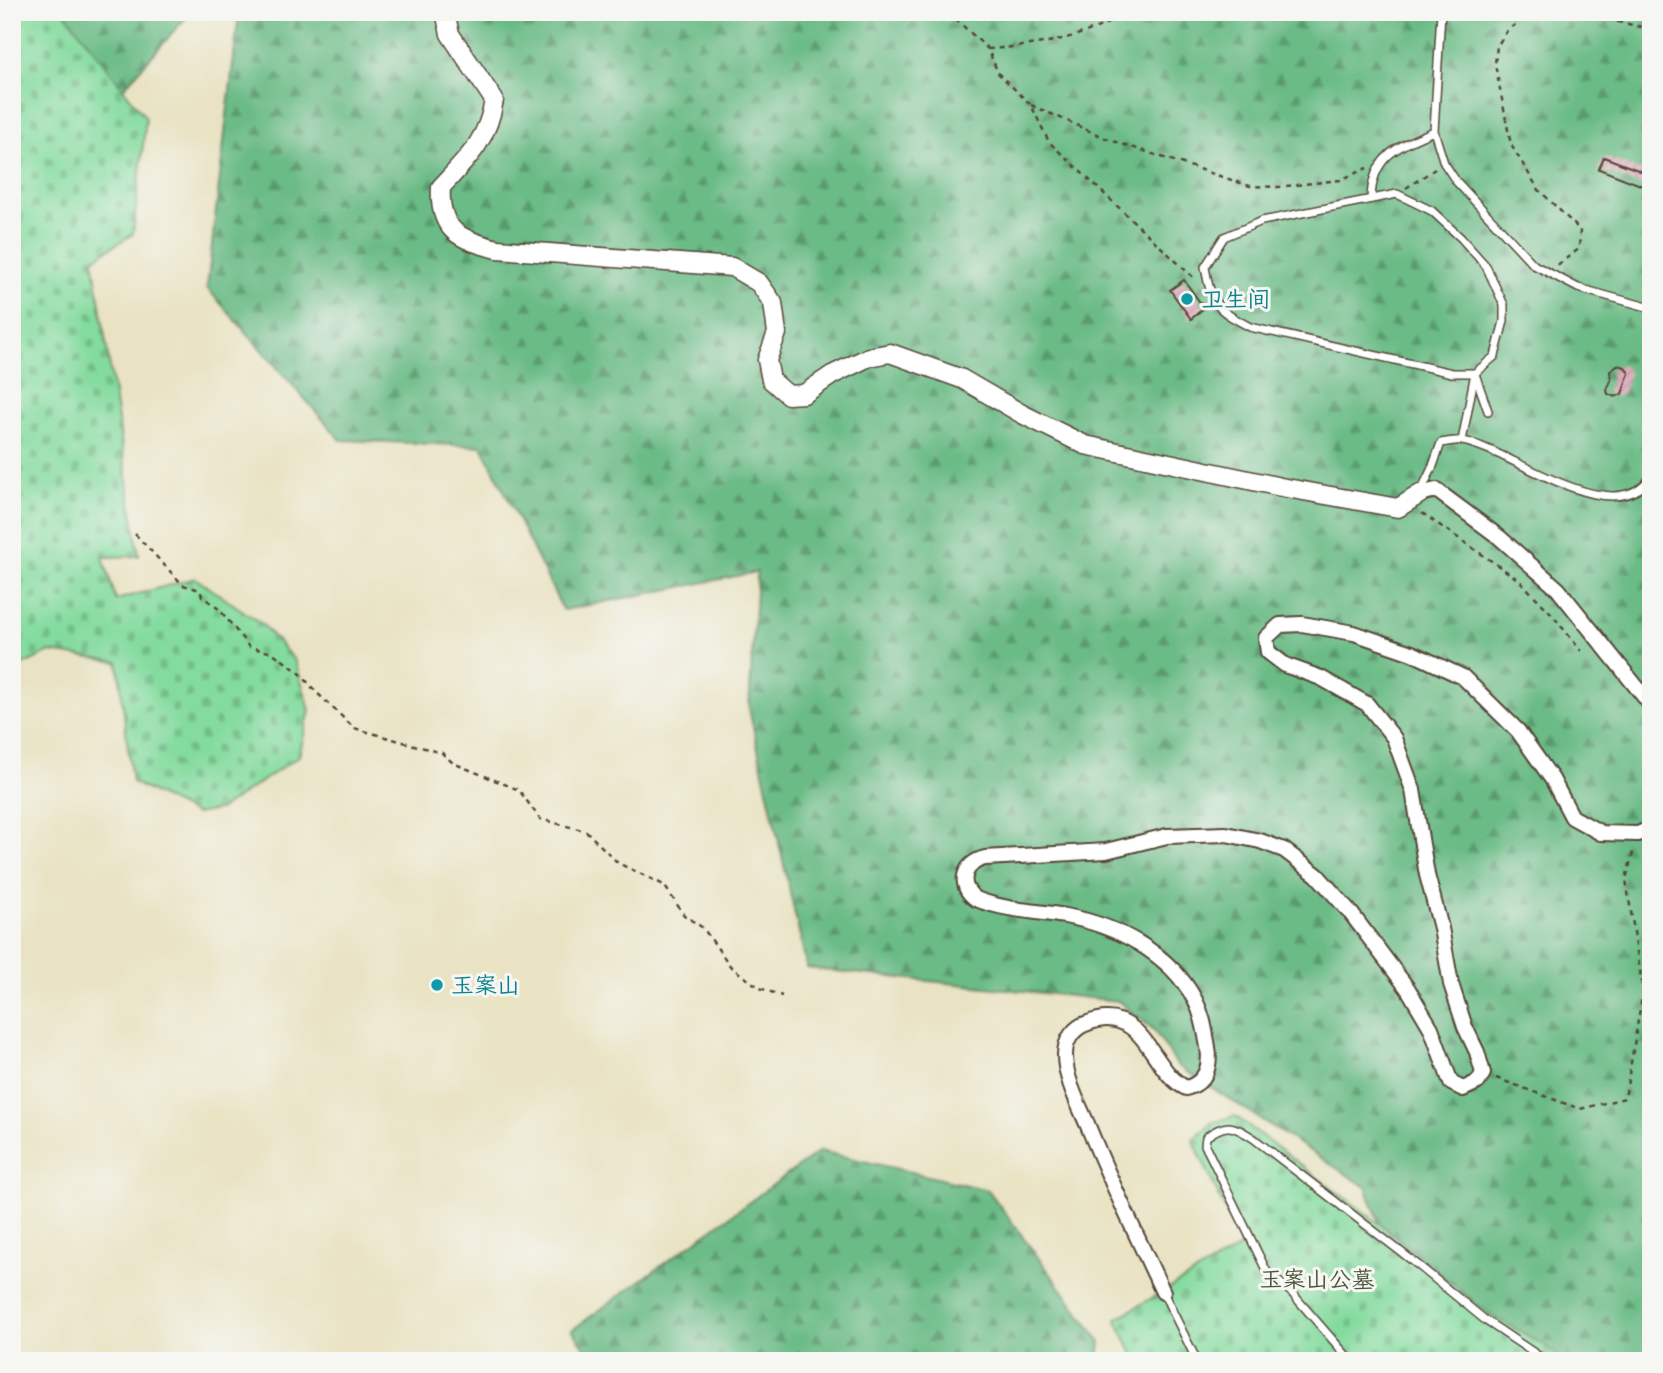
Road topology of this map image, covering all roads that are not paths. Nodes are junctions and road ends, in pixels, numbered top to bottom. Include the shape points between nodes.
1 (445, 12) edge
2 (1441, 12) edge
3 (1434, 131) junction
4 (1371, 199) junction
5 (1651, 308) edge
6 (1475, 373) junction
7 (1488, 411) dead end
8 (1462, 441) junction
9 (1651, 476) edge
10 (1420, 494) junction
11 (1651, 705) edge
12 (1644, 831) edge
13 (1163, 1292) joint
14 (1197, 1361) edge
15 (1351, 1361) edge
16 (1546, 1361) edge

1 - 10 street via 450,34 494,100 491,122 470,156 441,187 439,206 449,228 468,242 498,249 732,267 759,283 773,303 777,333 767,360 771,380 788,395 804,394 869,357 890,353 962,379 1085,445 1398,508
2 - 3 lane
3 - 4 lane via 1406,143 1380,162 1371,182
3 - 5 lane via 1444,163 1456,181 1534,265 1578,288
4 - 6 lane via 1397,194 1432,211 1486,266 1504,305 1504,321 1494,356
4 - 6 lane via 1262,221 1224,237 1205,267 1210,293 1222,313 1250,327 1452,373
6 - 7 lane
6 - 8 lane
8 - 9 lane via 1568,488 1624,496 1645,485
8 - 10 lane via 1441,443
10 - 11 street via 1436,490 1558,589
12 - 13 street via 1601,834 1572,817 1518,731 1463,677 1354,633 1280,625 1266,638 1268,652 1285,666 1321,678 1367,704 1394,738 1413,790 1451,984 1483,1073 1478,1082 1463,1089 1451,1083 1431,1028 1408,989 1317,875 1284,850 1226,834 1167,836 1106,851 985,858 968,867 964,879 976,900 1069,916 1120,932 1178,975 1196,1001 1209,1053 1206,1075 1196,1085 1186,1088 1177,1084 1149,1046 1120,1021 1100,1018 1080,1026 1068,1039 1065,1055 1080,1108 1109,1179
13 - 14 lane
15 - 16 lane via 1292,1293 1267,1272 1205,1145 1206,1137 1218,1128 1233,1127 1253,1138 1485,1320

